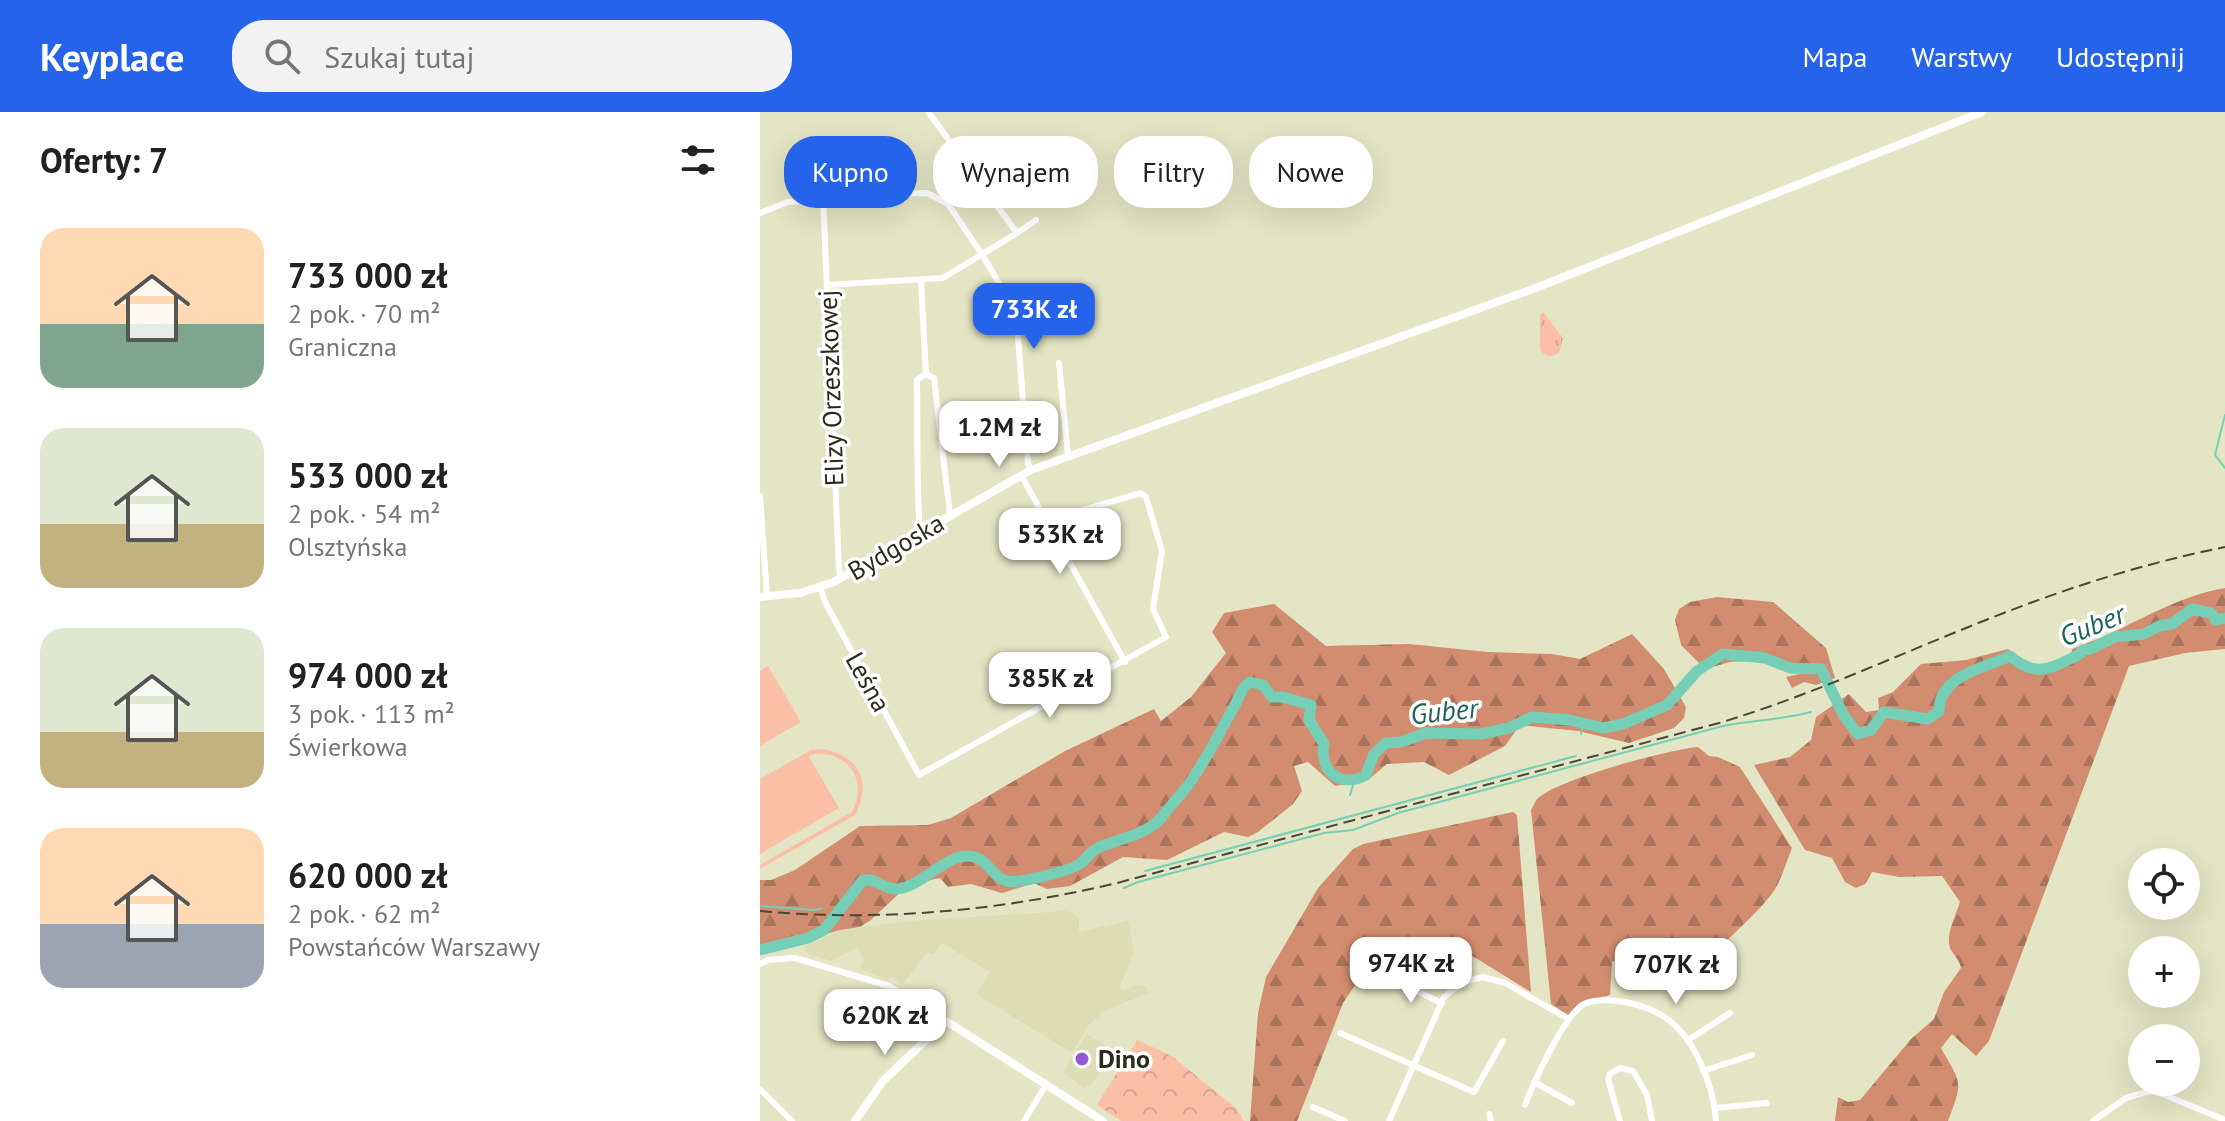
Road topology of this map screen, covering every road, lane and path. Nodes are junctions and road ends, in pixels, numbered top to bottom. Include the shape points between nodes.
1 (1982, 112) edge
2 (929, 113) edge
3 (917, 193) edge
4 (784, 203) edge
5 (824, 208) edge
6 (760, 213) edge
7 (1036, 220) dead end
8 (1017, 233) junction
9 (983, 256) junction
10 (921, 281) junction
11 (827, 285) junction
12 (1059, 363) dead end
13 (926, 374) junction
14 (1068, 456) junction
15 (1031, 470) junction
16 (1021, 475) junction
17 (760, 496) edge
18 (950, 515) junction
19 (1052, 531) junction
20 (920, 532) junction
21 (841, 578) junction
22 (820, 588) junction
23 (764, 597) edge
24 (1125, 662) junction
25 (760, 964) edge
26 (1394, 980) dead end
27 (1442, 1003) junction
28 (1730, 1013) dead end
29 (1569, 1019) junction
30 (946, 1021) junction
31 (1340, 1033) dead end
32 (1688, 1040) junction
33 (1503, 1041) dead end
34 (1752, 1055) dead end
35 (1414, 1066) junction
36 (1703, 1071) junction
37 (1534, 1082) junction
38 (1046, 1085) junction
39 (760, 1089) edge
40 (1572, 1103) dead end
41 (1767, 1103) dead end
42 (1525, 1105) dead end
43 (1313, 1107) dead end
44 (1715, 1108) junction
45 (2225, 1120) edge
46 (792, 1121) edge
47 (855, 1121) edge
48 (1024, 1121) edge
49 (1103, 1121) edge
50 (1345, 1121) edge
51 (1389, 1121) edge
52 (1620, 1121) edge
53 (1652, 1121) edge
54 (1716, 1121) edge
55 (2093, 1121) edge

1 - 14 main road, Bydgoska via 1533,289
2 - 8 street
3 - 9 street via 948,204
4 - 6 street
5 - 11 street, Elizy Orzeszkowej
7 - 8 street
8 - 9 street
9 - 10 street via 943,278
9 - 15 street via 1016,312
10 - 11 street
10 - 13 street
11 - 21 street, Elizy Orzeszkowej
12 - 14 street
13 - 18 street via 934,378
13 - 20 street via 917,380
14 - 15 main road, Bydgoska
15 - 16 main road, Bydgoska
16 - 18 main road, Bydgoska
16 - 19 street
17 - 23 street
18 - 20 main road, Bydgoska
19 - 24 street
19 - 24 street via 1083,510 1141,493 1146,497 1162,551 1153,609 1166,637
20 - 21 main road, Bydgoska
21 - 22 main road, Bydgoska
22 - 23 main road, Bydgoska
22 - 24 street, Leśna via 919,775
25 - 30 street via 795,958 889,986
26 - 27 street
27 - 29 street via 1463,982 1483,977 1505,983
27 - 35 street
28 - 32 street
29 - 32 street via 1584,1004 1610,999 1667,1018
29 - 37 street
30 - 38 main road
30 - 47 main road via 883,1081
31 - 35 street
32 - 36 street
33 - 35 street via 1474,1092
34 - 36 street
35 - 51 street
36 - 44 street
37 - 40 street
37 - 42 street
38 - 48 street
38 - 49 main road
39 - 46 street
41 - 44 street
43 - 50 street
44 - 54 street
45 - 55 street via 2153,1090 2126,1098
52 - 53 street via 1608,1079 1620,1068 1633,1071 1644,1087

